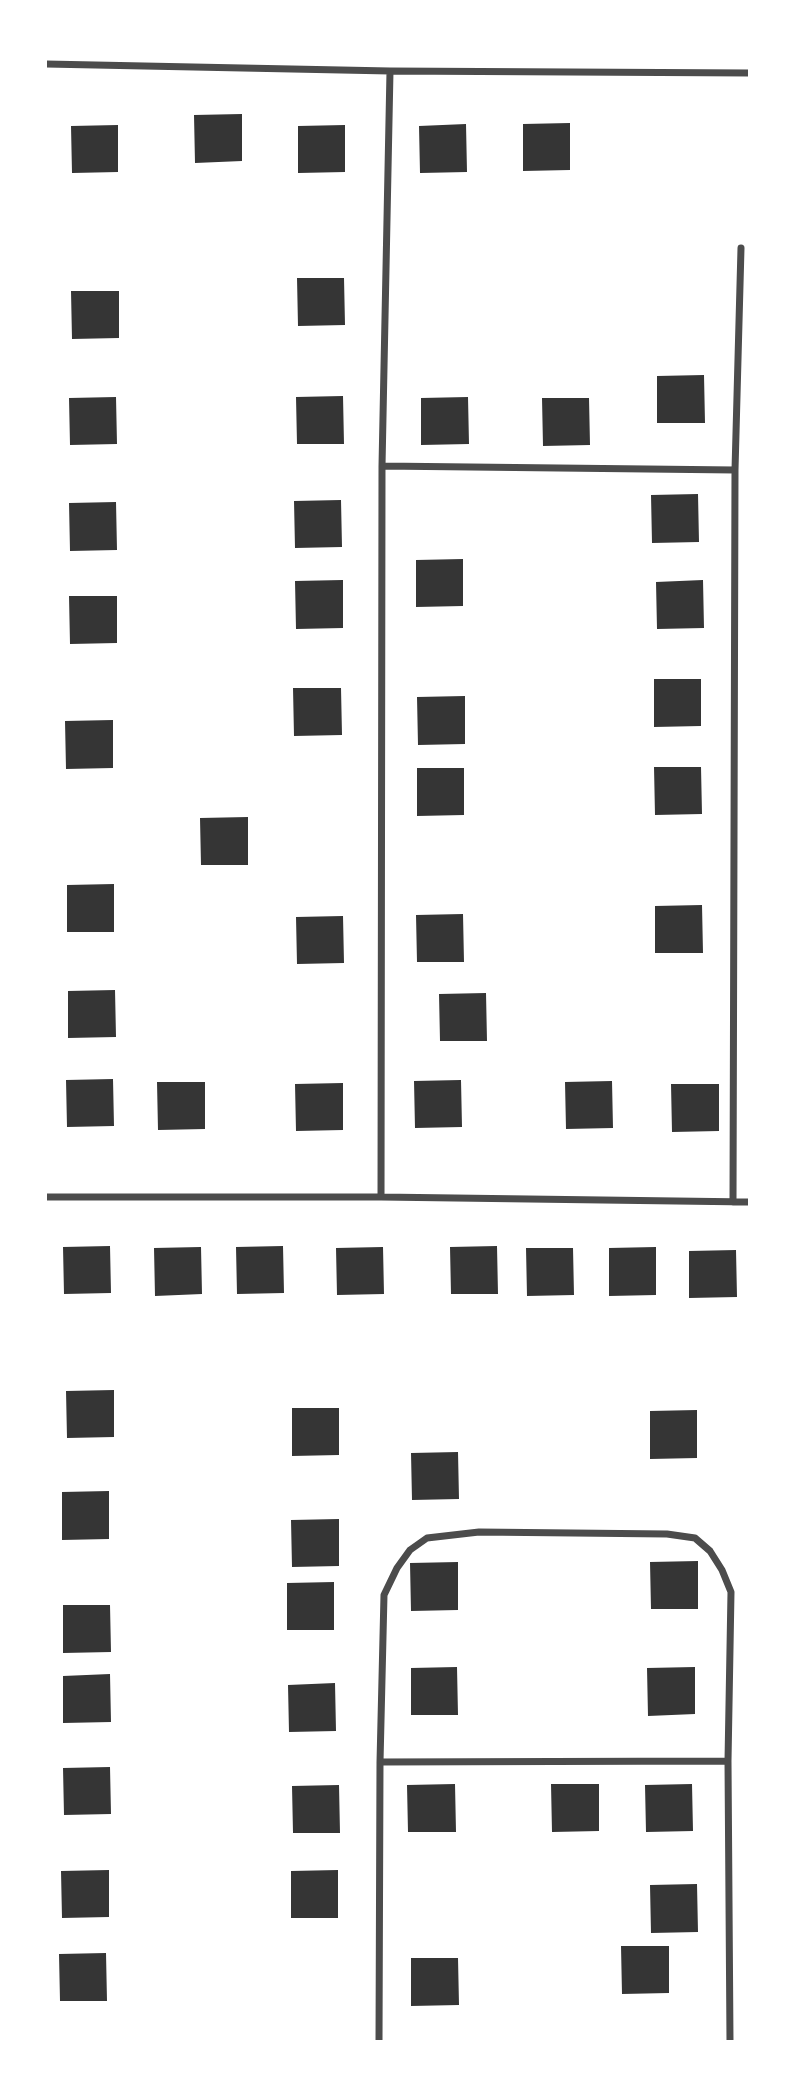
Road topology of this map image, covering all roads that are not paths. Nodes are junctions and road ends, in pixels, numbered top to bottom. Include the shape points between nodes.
1 (46, 64) edge
2 (390, 71) junction
3 (750, 73) edge
4 (741, 248) dead end
5 (382, 466) junction
6 (735, 470) junction
7 (46, 1197) edge
8 (381, 1197) junction
9 (733, 1202) junction
10 (750, 1202) edge
11 (729, 1761) junction
12 (380, 1762) junction
13 (379, 2042) edge
14 (730, 2042) edge

1 - 2 street
2 - 3 street
2 - 5 street
4 - 6 street
5 - 6 street
5 - 8 street
6 - 9 street
7 - 8 street
8 - 9 street
9 - 10 street
11 - 12 street
11 - 12 street via 731,1592 722,1570 695,1538 479,1532 427,1538 410,1550 384,1595
11 - 14 street
12 - 13 street

